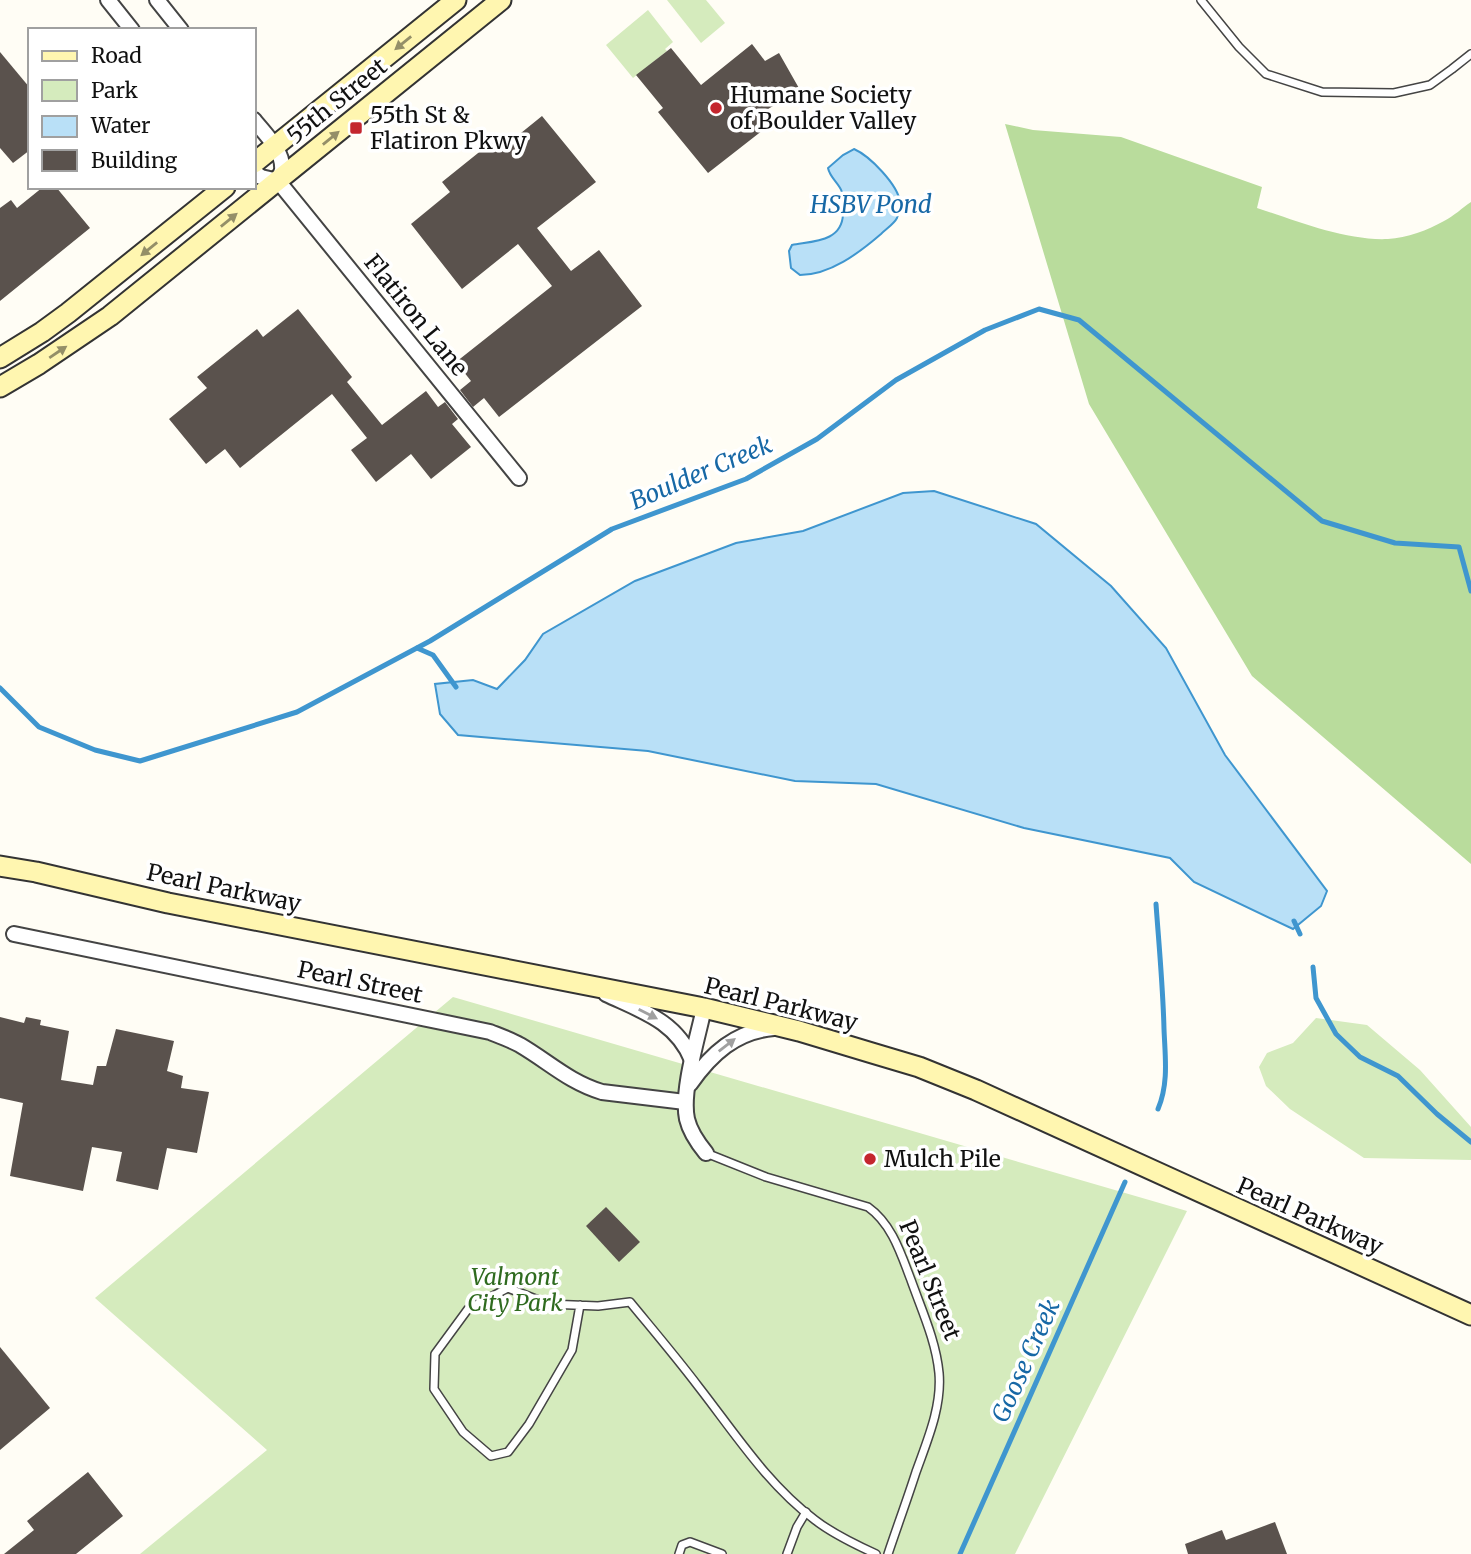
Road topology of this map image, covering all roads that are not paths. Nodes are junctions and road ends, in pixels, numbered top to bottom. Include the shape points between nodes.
1 (108, 0) edge
2 (157, 0) edge
3 (456, 0) edge
4 (501, 0) edge
5 (1201, 0) edge
6 (130, 28) edge
7 (179, 28) edge
8 (1471, 54) edge
9 (256, 122) edge
10 (275, 146) junction
11 (256, 161) edge
12 (256, 173) edge
13 (278, 181) junction
14 (212, 189) edge
15 (222, 189) edge
16 (201, 206) junction
17 (0, 358) edge
18 (0, 387) edge
19 (519, 478) dead end
20 (0, 860) edge
21 (0, 866) edge
22 (36, 872) junction
23 (14, 934) dead end
24 (589, 986) junction
25 (704, 1008) junction
26 (783, 1027) junction
27 (692, 1060) junction
28 (686, 1095) junction
29 (706, 1153) joint
30 (580, 1305) junction
31 (1471, 1315) edge
32 (806, 1512) junction
33 (679, 1554) edge
34 (722, 1554) edge
35 (787, 1554) edge
36 (876, 1554) edge
37 (888, 1554) edge

1 - 6 street
2 - 7 street
3 -> 10 main road, 55th Street
13 -> 4 main road, 55th Street
5 - 8 lane via 1266,74 1322,92 1394,93 1430,85
9 - 10 street
10 - 11 main road, 55th Street
10 - 13 street via 282,169
12 - 13 street
18 -> 13 main road, 55th Street via 110,316
13 - 19 street, Flatiron Lane
14 - 16 street
15 - 16 main road
16 -> 17 main road via 68,313
20 - 22 main road, Pearl Parkway
21 - 22 main road, Pearl Parkway
22 - 24 main road, Pearl Parkway
23 - 28 street, Pearl Street via 490,1032 522,1046 570,1079 602,1092
24 - 25 main road, Pearl Parkway
24 -> 27 street via 662,1021 686,1045
25 - 26 main road, Pearl Parkway
25 - 27 street, Pearl Street
28 -> 26 street via 706,1064 732,1041 755,1031
26 - 31 main road, Pearl Parkway via 919,1067 976,1090
27 - 28 street, Pearl Street
28 - 29 street, Pearl Street via 690,1130
29 - 37 lane, Pearl Street via 766,1177 868,1207 877,1213 904,1261 933,1340 939,1388 925,1448
30 - 30 lane via 548,1304 508,1288 468,1309 435,1354 434,1389 463,1432 491,1456 508,1452 529,1424 572,1350
30 - 32 lane via 630,1302 740,1442
32 - 35 lane
32 - 36 lane via 849,1542
33 - 34 lane via 682,1545 690,1542

